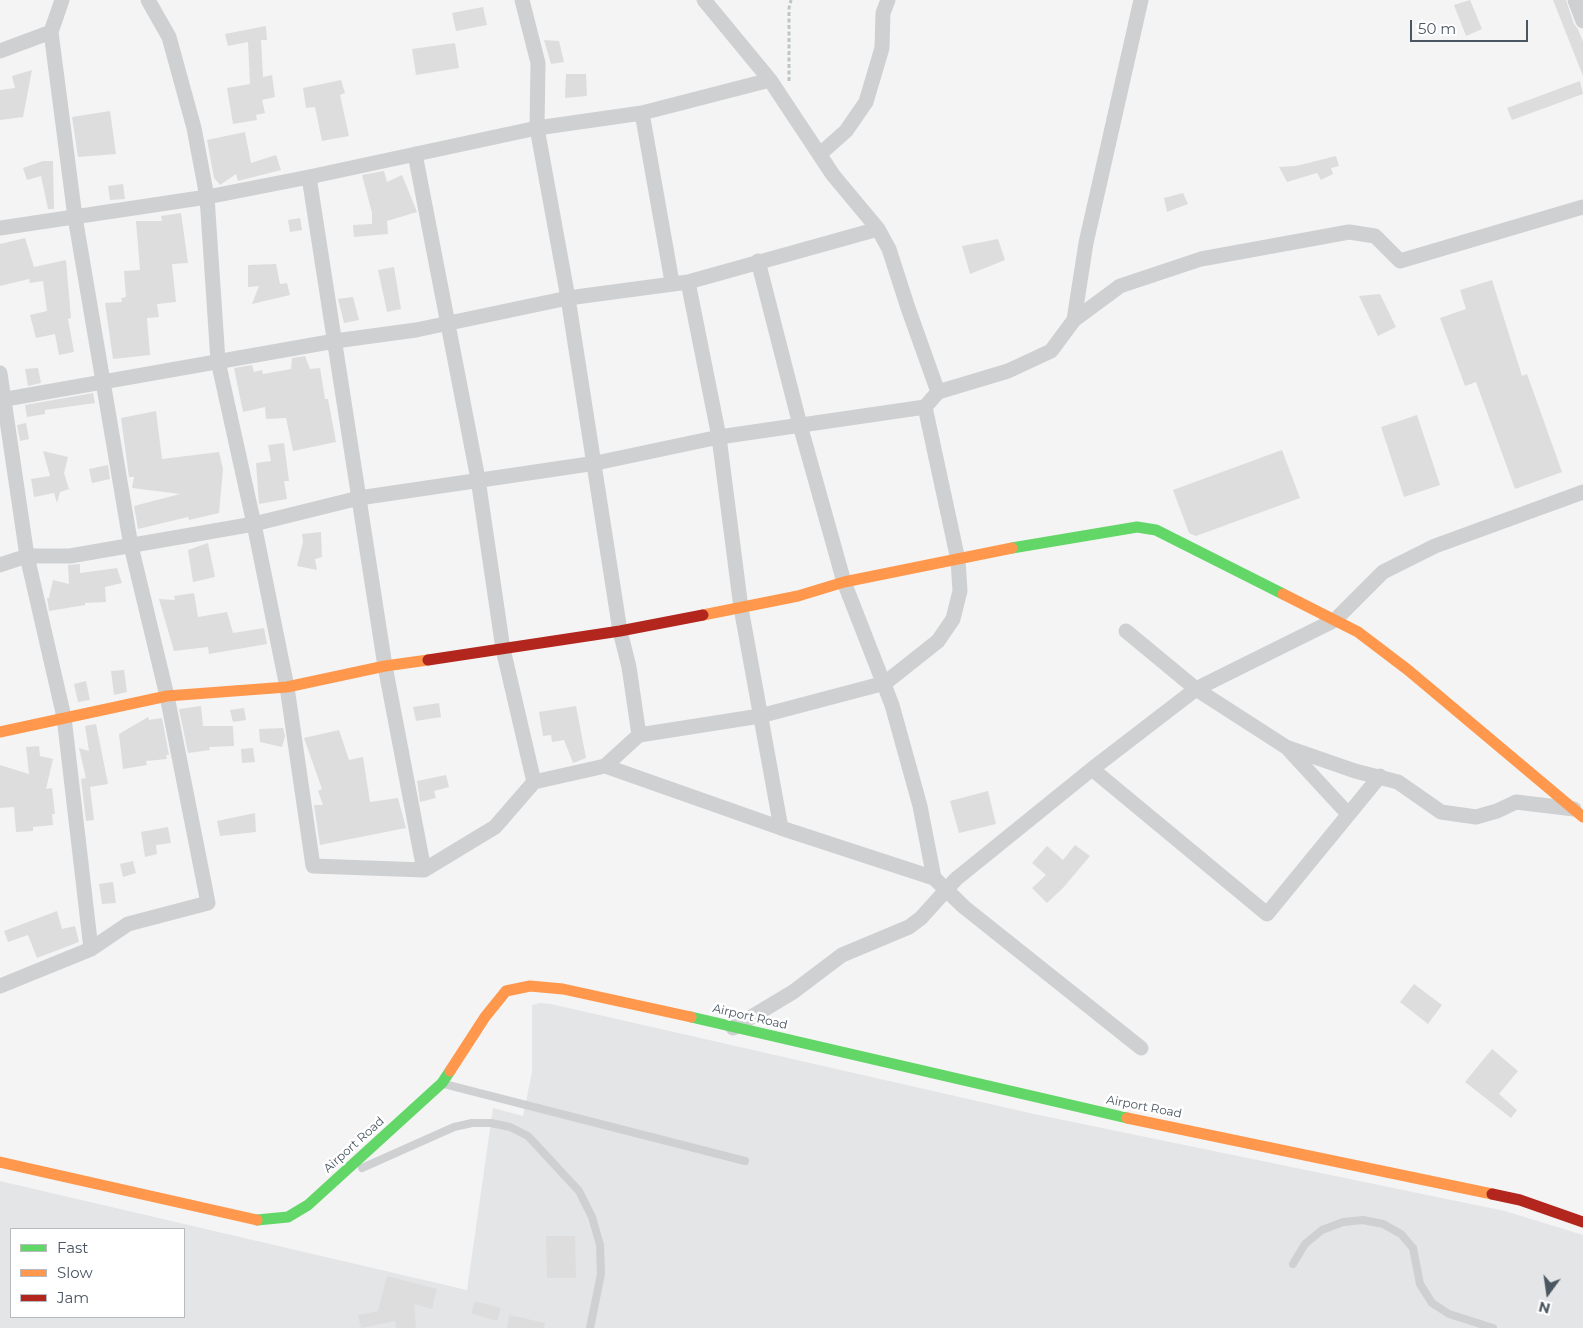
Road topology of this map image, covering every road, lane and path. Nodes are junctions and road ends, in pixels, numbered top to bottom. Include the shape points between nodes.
1 (62, 0) edge
2 (148, 0) edge
3 (522, 0) edge
4 (704, 0) edge
5 (791, 0) edge
6 (888, 0) edge
7 (1141, 0) edge
8 (1575, 0) edge
9 (1583, 21) edge
10 (51, 32) junction
11 (0, 51) edge
12 (770, 80) junction
13 (790, 109) junction
14 (642, 113) junction
15 (537, 128) junction
16 (415, 154) junction
17 (820, 154) junction
18 (309, 177) junction
19 (207, 197) junction
20 (1583, 206) edge
21 (75, 217) junction
22 (0, 228) edge
23 (878, 228) junction
24 (758, 261) junction
25 (672, 282) junction
26 (688, 282) junction
27 (568, 298) junction
28 (1074, 320) junction
29 (447, 322) junction
30 (335, 341) junction
31 (218, 361) junction
32 (0, 373) edge
33 (104, 382) junction
34 (938, 392) junction
35 (2, 400) edge
36 (925, 406) junction
37 (800, 425) junction
38 (719, 437) junction
39 (596, 463) junction
40 (478, 479) junction
41 (1583, 492) edge
42 (359, 498) junction
43 (254, 524) junction
44 (131, 546) junction
45 (27, 556) junction
46 (958, 560) junction
47 (0, 565) edge
48 (844, 582) junction
49 (740, 608) junction
50 (1335, 620) junction
51 (1126, 631) dead end
52 (620, 632) junction
53 (503, 649) junction
54 (385, 666) junction
55 (885, 683) junction
56 (287, 687) junction
57 (1196, 689) junction
58 (167, 696) junction
59 (760, 716) junction
60 (64, 717) junction
61 (0, 732) edge
62 (639, 736) junction
63 (1286, 747) junction
64 (605, 766) junction
65 (1092, 769) junction
66 (1380, 776) junction
67 (534, 782) junction
68 (1579, 812) edge
69 (1348, 814) junction
70 (780, 828) junction
71 (424, 870) junction
72 (934, 878) junction
73 (944, 890) junction
74 (91, 949) junction
75 (0, 986) edge
76 (733, 1028) junction
77 (1142, 1048) dead end
78 (442, 1083) junction
79 (745, 1160) dead end
80 (0, 1162) edge
81 (340, 1178) junction
82 (1583, 1222) edge
83 (1293, 1264) dead end
84 (590, 1328) edge
85 (1493, 1328) edge

1 - 10 street
2 - 19 street via 169,36 194,128
3 - 15 street via 538,63
4 - 12 street
5 - 13 path
6 - 17 street via 883,13 882,48 866,102 846,132
7 - 28 street via 1086,243
8 - 9 street
10 - 11 street
10 - 21 street
12 - 13 street
12 - 14 street
13 - 17 street
14 - 15 street
14 - 25 street
15 - 16 street
15 - 27 street
16 - 18 street
16 - 29 street
17 - 23 street via 833,175
18 - 19 street
18 - 30 street
19 - 21 street
19 - 31 street
20 - 28 street via 1400,261 1375,236 1349,232 1201,260 1120,286
21 - 22 street
21 - 33 street
23 - 24 street
23 - 34 street via 889,249
24 - 26 street
24 - 37 street
25 - 26 street
25 - 27 street
26 - 38 street
27 - 29 street
27 - 39 street
28 - 34 street via 1051,351 1008,372
29 - 30 street via 416,330
29 - 40 street
30 - 31 street
30 - 42 street
31 - 33 street
31 - 43 street
32 - 35 street
33 - 35 street
33 - 44 street
34 - 36 street
35 - 45 street
36 - 37 street
36 - 46 street
37 - 38 street
37 - 48 street
38 - 39 street
38 - 49 street
39 - 40 street
39 - 52 street
40 - 42 street
40 - 53 street
41 - 50 street via 1435,546 1383,572
42 - 43 street
42 - 54 street
43 - 44 street
43 - 56 street
44 - 45 street via 70,556
44 - 58 street
45 - 47 street
45 - 60 street
46 - 48 street
46 - 50 street via 1068,537 1137,527 1156,530
46 - 55 street via 960,591 953,619 938,641
48 - 49 street
48 - 55 street
49 - 52 street
49 - 59 street
50 - 57 street
50 - 68 street via 1358,632 1408,670
51 - 57 street
52 - 53 street
52 - 62 street via 629,667
53 - 54 street
53 - 67 street
54 - 56 street
54 - 71 street
55 - 59 street
55 - 72 street via 920,806
56 - 58 street
56 - 71 street via 313,866
57 - 63 street
57 - 65 street
58 - 60 street
58 - 74 street via 208,903 128,924
59 - 62 street
59 - 70 street
60 - 61 street
60 - 74 street
62 - 64 street
63 - 66 street via 1355,771
63 - 69 street
64 - 67 street
64 - 70 street
65 - 69 street via 1267,914
65 - 73 street
66 - 68 street via 1398,782 1441,812 1476,817 1516,802
66 - 69 street
67 - 71 street via 495,827
70 - 72 street
72 - 73 street
73 - 76 street via 921,918 909,927 842,955 793,992
73 - 77 street
74 - 75 street
76 - 78 street, Airport Road via 619,1000 530,986 506,991
76 - 82 street, Airport Road via 1093,1111 1520,1200
78 - 79 lane
78 - 81 street, Airport Road
80 - 81 street, Airport Road via 249,1220 268,1221 288,1217
81 - 84 lane via 454,1127 491,1123 510,1127 528,1136 579,1191 592,1217 600,1245 601,1274
83 - 85 lane via 1305,1244 1322,1230 1343,1222 1363,1220 1383,1224 1400,1234 1413,1248 1420,1284 1432,1303 1449,1314

